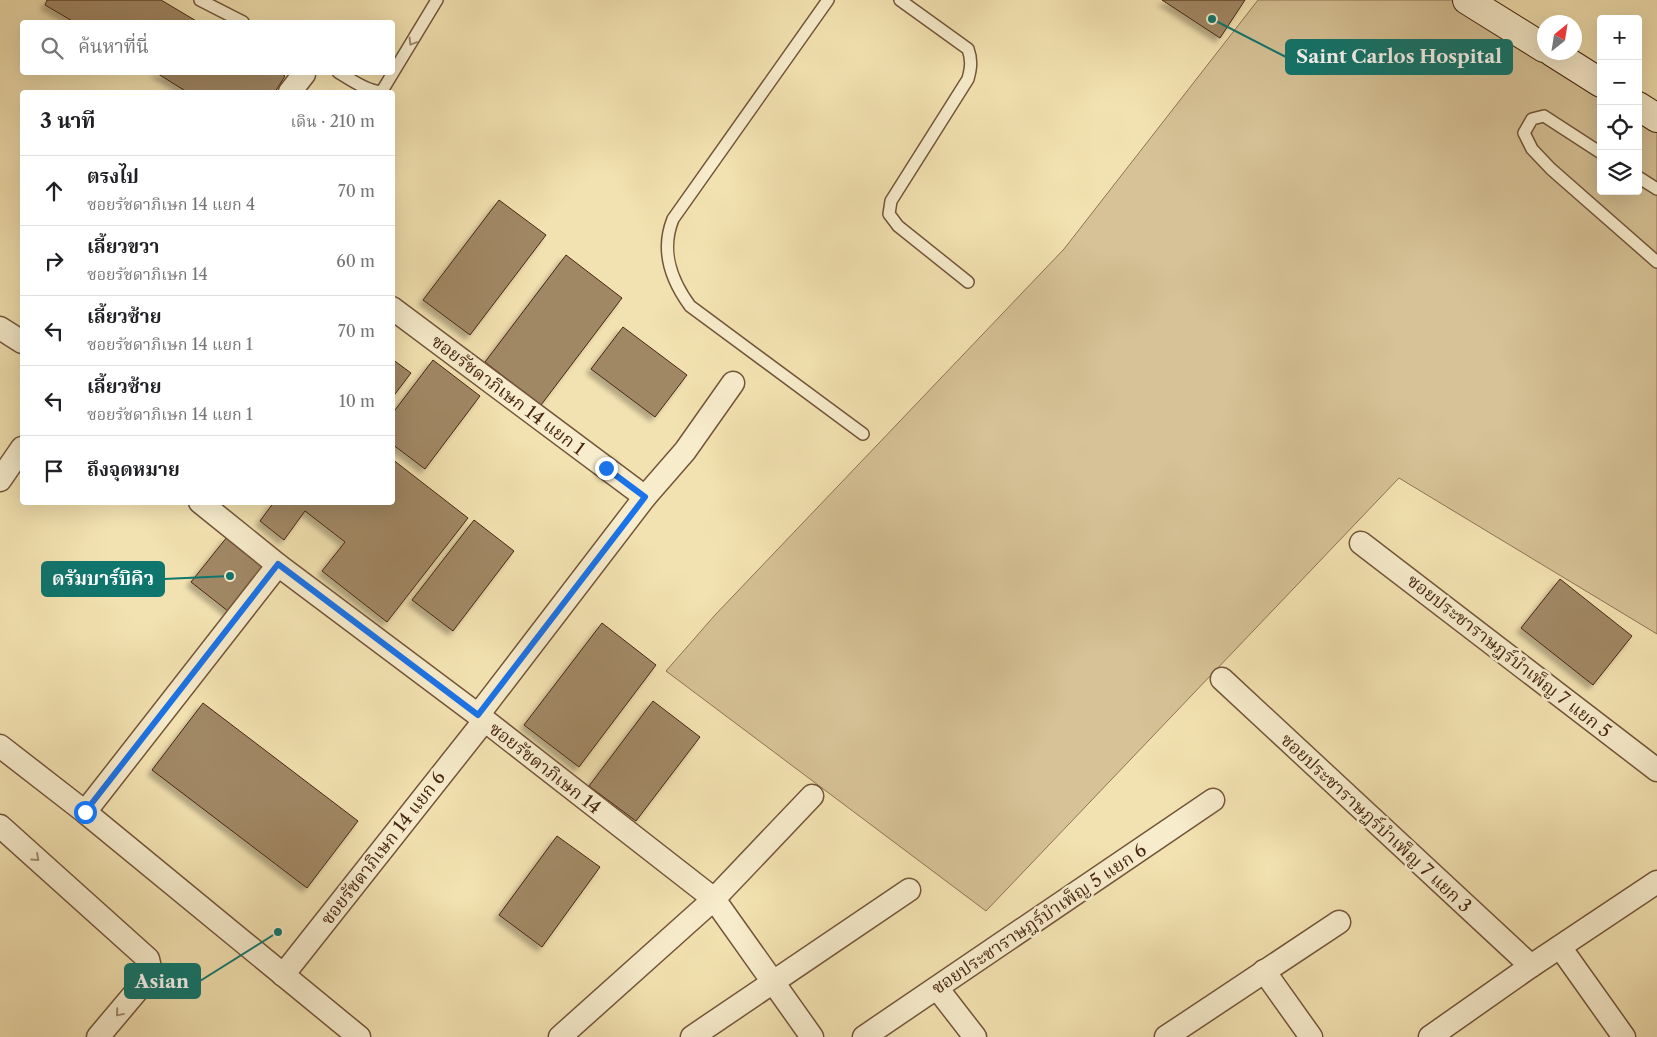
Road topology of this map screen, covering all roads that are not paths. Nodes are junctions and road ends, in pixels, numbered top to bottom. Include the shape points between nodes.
1 (200, 0) edge
2 (437, 0) edge
3 (828, 0) edge
4 (900, 0) edge
5 (1468, 0) edge
6 (239, 20) edge
7 (1537, 44) edge
8 (1565, 60) edge
9 (395, 69) edge
10 (303, 75) edge
11 (344, 75) edge
12 (392, 75) edge
13 (1597, 80) edge
14 (292, 90) edge
15 (371, 90) edge
16 (383, 90) edge
17 (1642, 109) edge
18 (1657, 118) edge
19 (1597, 150) edge
20 (1642, 180) edge
21 (1657, 189) edge
22 (1657, 262) edge
23 (968, 282) dead end
24 (395, 310) edge
25 (0, 328) edge
26 (20, 341) edge
27 (733, 383) dead end
28 (863, 434) dead end
29 (20, 451) edge
30 (0, 480) edge
31 (645, 497) junction
32 (204, 505) edge
33 (1361, 543) dead end
34 (278, 564) junction
35 (1222, 679) dead end
36 (481, 718) junction
37 (0, 746) edge
38 (1657, 770) edge
39 (812, 796) dead end
40 (1213, 800) dead end
41 (85, 812) junction
42 (0, 826) edge
43 (1657, 882) edge
44 (909, 890) dead end
45 (714, 899) junction
46 (1339, 922) dead end
47 (1560, 947) junction
48 (1531, 966) junction
49 (1264, 971) junction
50 (283, 975) junction
51 (773, 981) junction
52 (937, 988) junction
53 (98, 1037) edge
54 (359, 1037) edge
55 (560, 1037) edge
56 (692, 1037) edge
57 (812, 1037) edge
58 (864, 1037) edge
59 (975, 1037) edge
60 (1166, 1037) edge
61 (1311, 1037) edge
62 (1430, 1037) edge
63 (1624, 1037) edge

1 - 6 lane
2 -> 9 lane
3 - 28 lane via 672,219 667,233 668,253 670,270 690,306
4 - 23 lane via 968,49 971,69 968,79 891,201 889,214 898,226
5 - 7 street
8 - 13 street
10 - 14 street
15 -> 11 lane
12 -> 16 lane
17 - 18 street
19 - 22 lane via 1544,116 1532,119 1524,133 1532,149 1551,169
20 - 21 lane
24 - 31 street, ซอยรัชดาภิเษก 14 แยก 1
25 - 26 street
27 - 31 street via 686,451
29 - 30 street
31 - 36 street
32 - 34 street, ซอยรัชดาภิเษก 14
33 - 38 street, ซอยประชาราษฎร์บำเพ็ญ 7 แยก 5
34 - 36 street, ซอยรัชดาภิเษก 14
34 - 41 street
35 - 48 street, ซอยประชาราษฎร์บำเพ็ญ 7 แยก 3
36 - 45 street, ซอยรัชดาภิเษก 14
36 - 50 street, ซอยรัชดาภิเษก 14 แยก 6
37 - 41 street
39 - 45 street
40 - 52 street, ซอยประชาราษฎร์บำเพ็ญ 5 แยก 6
41 - 50 street
42 -> 53 street via 148,959 150,968 146,980
43 - 47 street
44 - 51 street
45 - 51 street, ซอยรัชดาภิเษก 14
45 - 55 street
46 - 49 street
47 - 48 street
47 - 63 street
48 - 62 street
49 - 60 street
49 - 61 street
50 - 54 street
51 - 56 street
51 - 57 street, ซอยรัชดาภิเษก 14
52 - 58 street, ซอยประชาราษฎร์บำเพ็ญ 5 แยก 6
52 - 59 street

